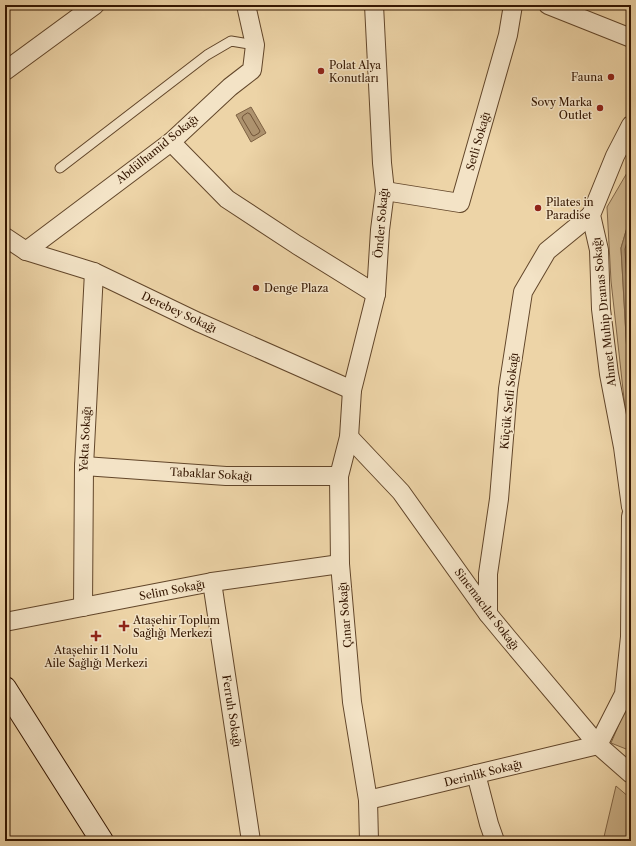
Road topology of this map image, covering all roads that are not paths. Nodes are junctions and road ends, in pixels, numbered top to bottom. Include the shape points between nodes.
1 (95, 5) edge
2 (246, 5) edge
3 (374, 5) edge
4 (513, 5) edge
5 (548, 5) edge
6 (631, 38) edge
7 (255, 45) junction
8 (5, 71) edge
9 (631, 125) edge
10 (171, 142) junction
11 (60, 168) dead end
12 (385, 191) junction
13 (591, 215) junction
14 (5, 237) edge
15 (26, 250) junction
16 (94, 272) junction
17 (376, 294) junction
18 (352, 390) junction
19 (349, 437) junction
20 (84, 466) junction
21 (339, 476) junction
22 (631, 507) edge
23 (631, 516) edge
24 (340, 564) junction
25 (212, 582) junction
26 (83, 607) junction
27 (488, 614) junction
28 (5, 622) edge
29 (5, 688) edge
30 (598, 745) junction
31 (476, 774) junction
32 (631, 774) edge
33 (368, 800) junction
34 (102, 841) edge
35 (252, 841) edge
36 (369, 841) edge
37 (495, 841) edge

1 - 8 street
2 - 7 street, Abdülhamid Sokağı
3 - 12 street, Önder Sokağı
4 - 12 street, Setli Sokağı via 508,35 460,202
5 - 6 street
7 - 10 street, Abdülhamid Sokağı via 252,70
7 - 11 lane via 231,41 207,55
9 - 13 street via 615,156
10 - 15 street, Abdülhamid Sokağı
10 - 17 street via 227,199
12 - 17 street, Önder Sokağı
13 - 22 street, Ahmet Muhip Dranas Sokağı via 599,250 601,309 609,374
13 - 27 street, Küçük Setli Sokağı via 547,251 523,292 508,389 499,499 488,574
14 - 15 street, Derebey Sokağı
15 - 16 street, Derebey Sokağı
16 - 18 street, Derebey Sokağı via 198,322
16 - 20 street, Yekta Sokağı
17 - 18 street, Önder Sokağı
18 - 19 street, Çınar Sokağı
19 - 21 street, Çınar Sokağı
19 - 27 street, Sinemacılar Sokağı via 401,492
20 - 21 street, Tabaklar Sokağı via 226,476
20 - 26 street, Yekta Sokağı
21 - 24 street, Çınar Sokağı
23 - 30 street via 630,637 624,694
24 - 25 street, Selim Sokağı
24 - 33 street, Çınar Sokağı via 352,702
25 - 26 street, Selim Sokağı
25 - 35 street, Ferruh Sokağı
26 - 28 street, Selim Sokağı
27 - 30 street, Sinemacılar Sokağı
29 - 34 main road
30 - 31 street, Derinlik Sokağı
30 - 32 street, Sinemacılar Sokağı
31 - 33 street, Derinlik Sokağı
31 - 37 street
33 - 36 street, Çınar Sokağı

